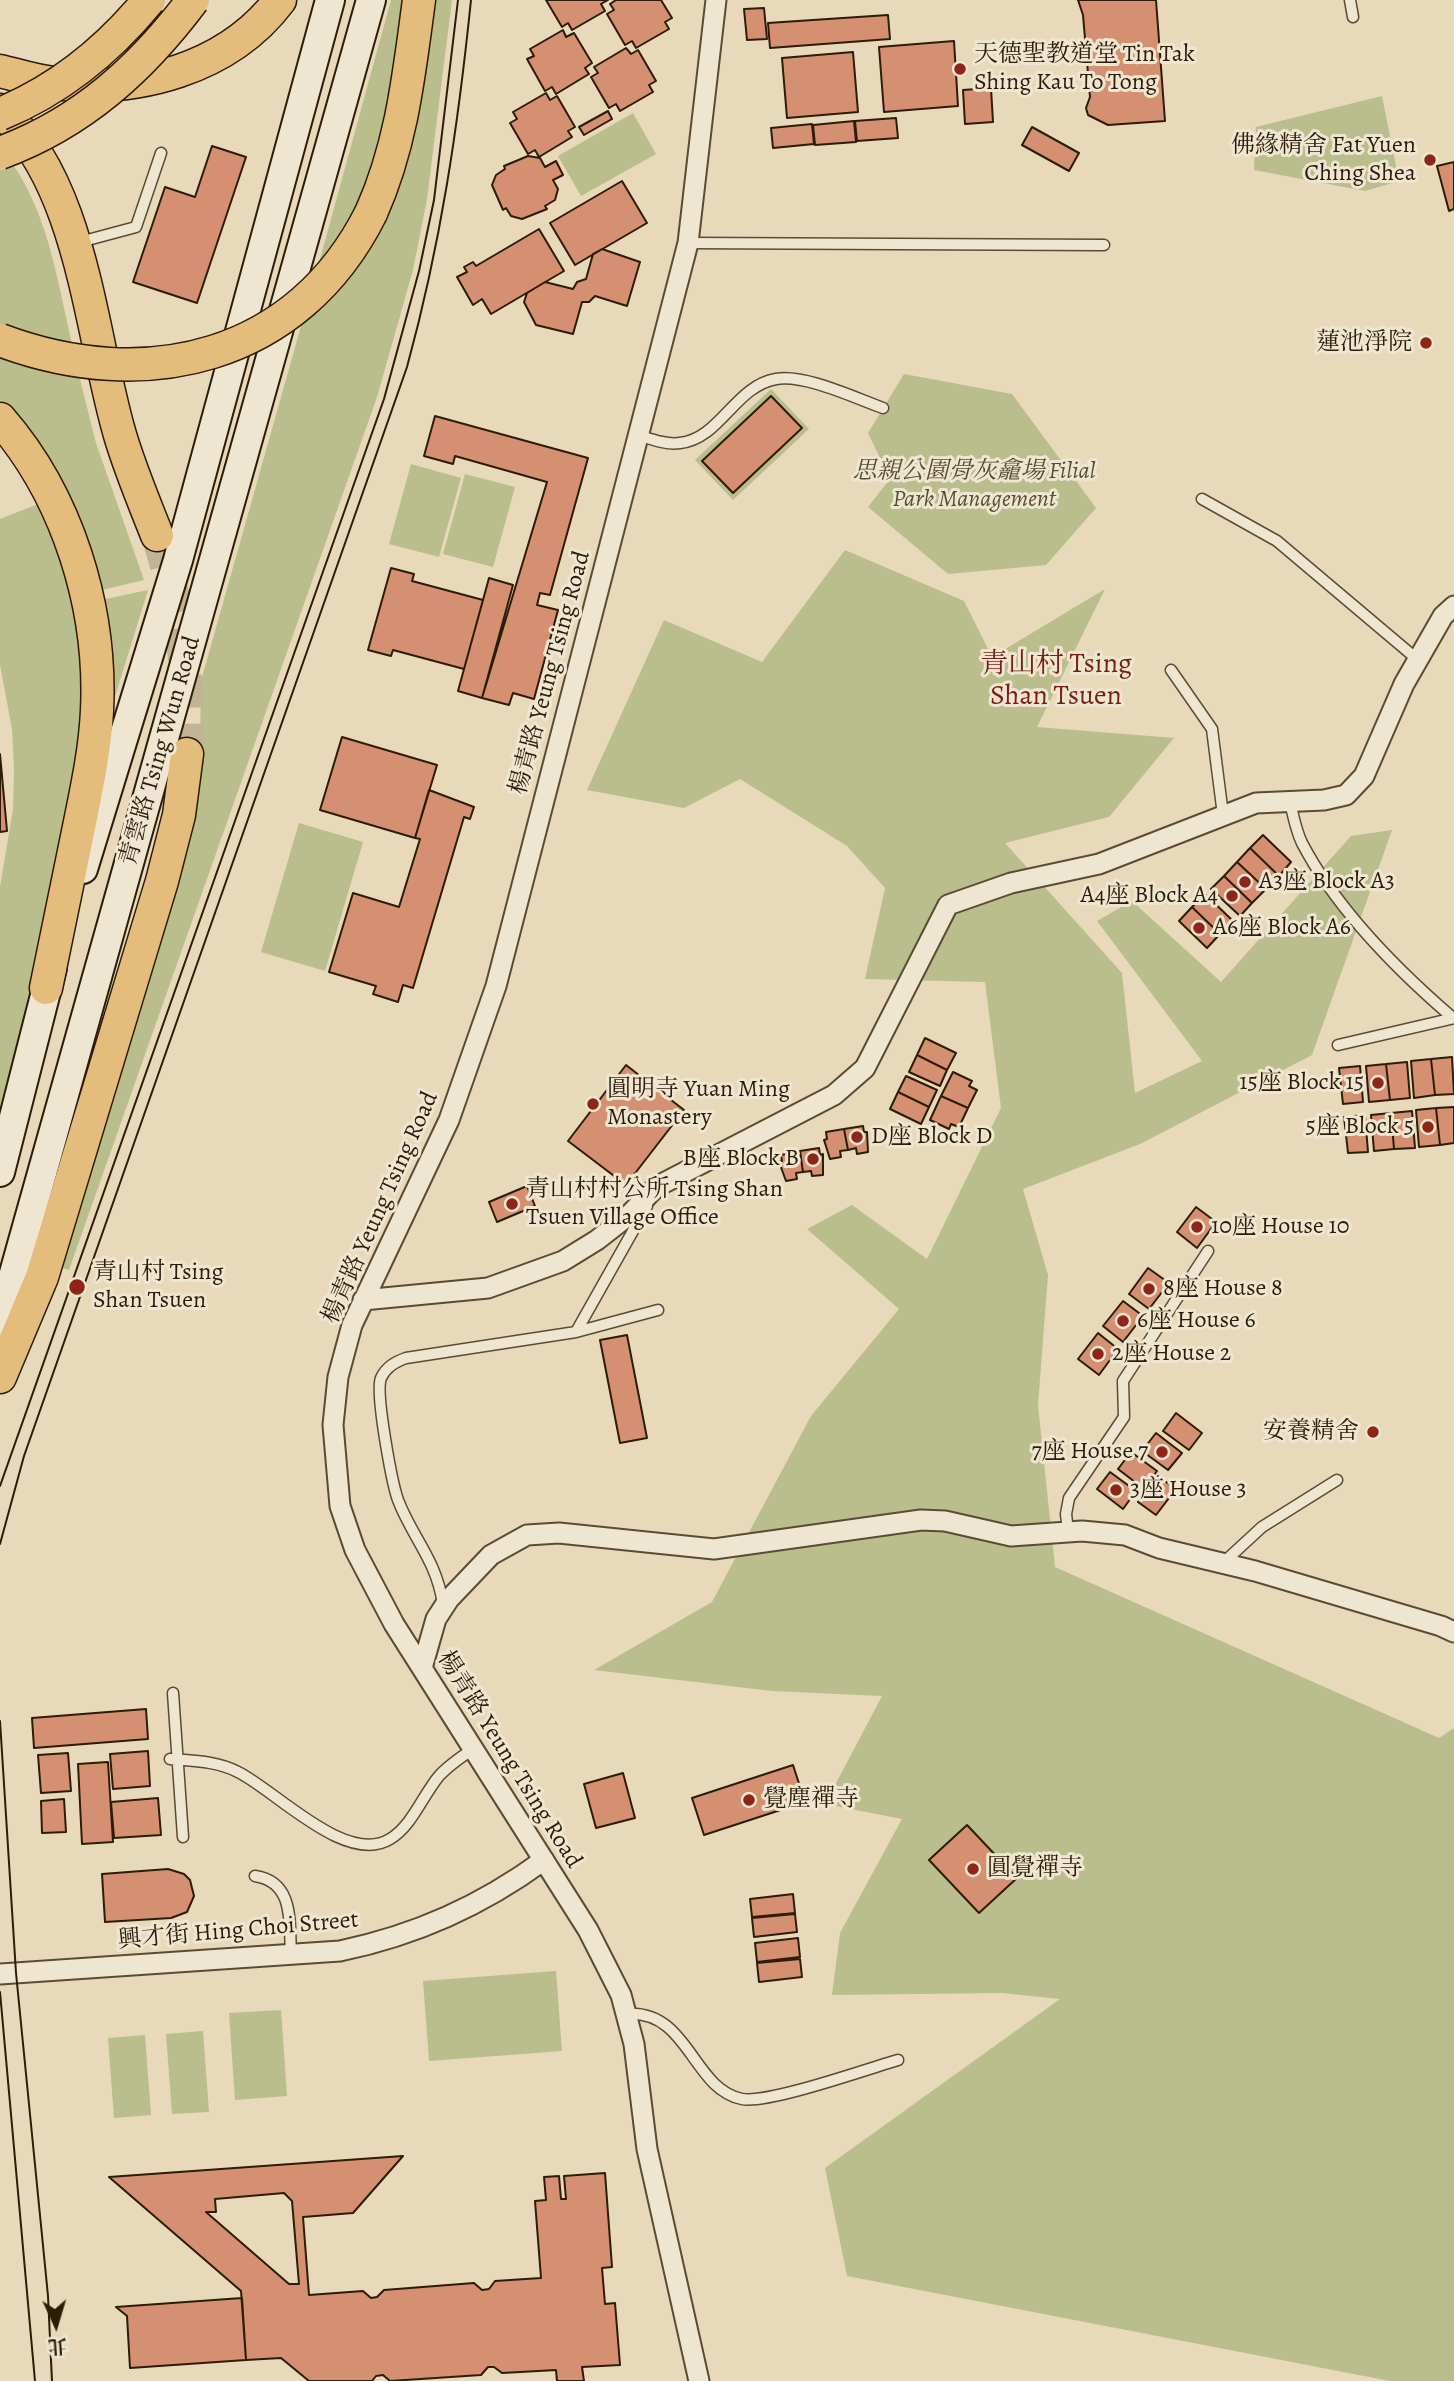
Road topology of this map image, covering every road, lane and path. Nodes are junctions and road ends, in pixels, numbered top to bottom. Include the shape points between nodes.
1 (149, 0) edge
2 (193, 0) edge
3 (280, 0) edge
4 (330, 0) edge
5 (371, 0) edge
6 (419, 0) edge
7 (716, 0) edge
8 (1350, 0) edge
9 (1353, 17) dead end
10 (0, 71) edge
11 (0, 112) edge
12 (0, 153) edge
13 (161, 153) dead end
14 (688, 243) junction
15 (74, 244) junction
16 (1104, 245) dead end
17 (0, 340) edge
18 (883, 408) dead end
19 (0, 419) edge
20 (638, 435) junction
21 (1202, 499) dead end
22 (157, 535) tunnel mouth
23 (1454, 606) edge
24 (1418, 660) junction
25 (1171, 670) dead end
26 (187, 754) tunnel mouth
27 (1290, 802) junction
28 (1223, 815) junction
29 (46, 988) junction
30 (1454, 1018) edge
31 (1338, 1045) dead end
32 (0, 1172) edge
33 (656, 1187) junction
34 (1208, 1251) dead end
35 (363, 1300) junction
36 (658, 1310) dead end
37 (0, 1323) edge
38 (576, 1332) junction
39 (0, 1377) edge
40 (1337, 1480) dead end
41 (1068, 1531) junction
42 (1223, 1563) junction
43 (443, 1607) junction
44 (1454, 1632) edge
45 (422, 1668) junction
46 (173, 1693) dead end
47 (473, 1749) junction
48 (174, 1759) junction
49 (183, 1837) dead end
50 (544, 1860) junction
51 (255, 1876) dead end
52 (291, 1955) junction
53 (0, 1974) edge
54 (627, 2014) junction
55 (898, 2060) dead end
56 (699, 2381) edge

1 - 11 main road, bridge via 77,72 39,96
2 - 12 main road, bridge via 153,51 106,94 51,131
3 - 10 main road via 256,30 182,71 127,82 52,83
4 - 29 main road, 青雲路 Tsing Wun Road via 178,560
5 - 37 main road, 青雲路 Tsing Wun Road
6 - 17 main road, bridge via 401,126 389,172 339,266 311,295 279,320 223,349 165,364 111,366 58,358
7 - 14 street, 楊青路 Yeung Tsing Road
8 - 9 lane
11 - 15 main road via 18,128 48,172
13 - 15 lane via 136,227
14 - 16 lane
14 - 20 street, 楊青路 Yeung Tsing Road
15 - 22 main road via 120,436
18 - 20 lane via 804,381 776,379 750,389 691,441 668,444
19 - 29 main road via 37,469 67,534 86,598 97,666 92,765
20 - 35 street, 楊青路 Yeung Tsing Road via 482,1031 430,1164
21 - 24 lane via 1277,541
23 - 24 street via 1443,616
24 - 27 street via 1353,790 1324,800
25 - 28 lane via 1212,729
26 - 39 main road via 179,815 155,907 42,1277
27 - 28 street via 1256,803
27 - 30 lane via 1301,842 1342,906 1424,993
28 - 33 street via 1099,864 1011,883 948,905 865,1069 834,1095
29 - 32 main road, 青雲路 Tsing Wun Road
30 - 31 lane
33 - 35 street via 597,1241 526,1277 488,1288
33 - 38 lane
34 - 41 lane via 1124,1381 1124,1417 1069,1498
35 - 45 street, 楊青路 Yeung Tsing Road via 338,1377 333,1425 336,1479 355,1550 379,1600
36 - 38 lane
38 - 43 lane via 405,1358 382,1377 379,1398 398,1500 429,1554
40 - 42 lane via 1262,1527
41 - 42 street via 1125,1535
41 - 43 street via 1011,1536 921,1520 714,1549 543,1532 519,1538 491,1555
42 - 44 street
43 - 45 street
45 - 47 street, 楊青路 Yeung Tsing Road
46 - 48 lane
47 - 48 lane via 440,1775 396,1834 372,1844 329,1833 232,1769
47 - 50 street, 楊青路 Yeung Tsing Road
48 - 49 lane
50 - 52 street, 興才街 Hing Choi Street via 481,1902 413,1933 340,1951
50 - 54 street, 楊青路 Yeung Tsing Road via 600,1952
51 - 52 lane via 277,1884 284,1893
52 - 53 street, 興才街 Hing Choi Street
54 - 55 lane via 641,2013 663,2023 720,2090 743,2099 769,2097
54 - 56 street, 楊青路 Yeung Tsing Road via 647,2149

